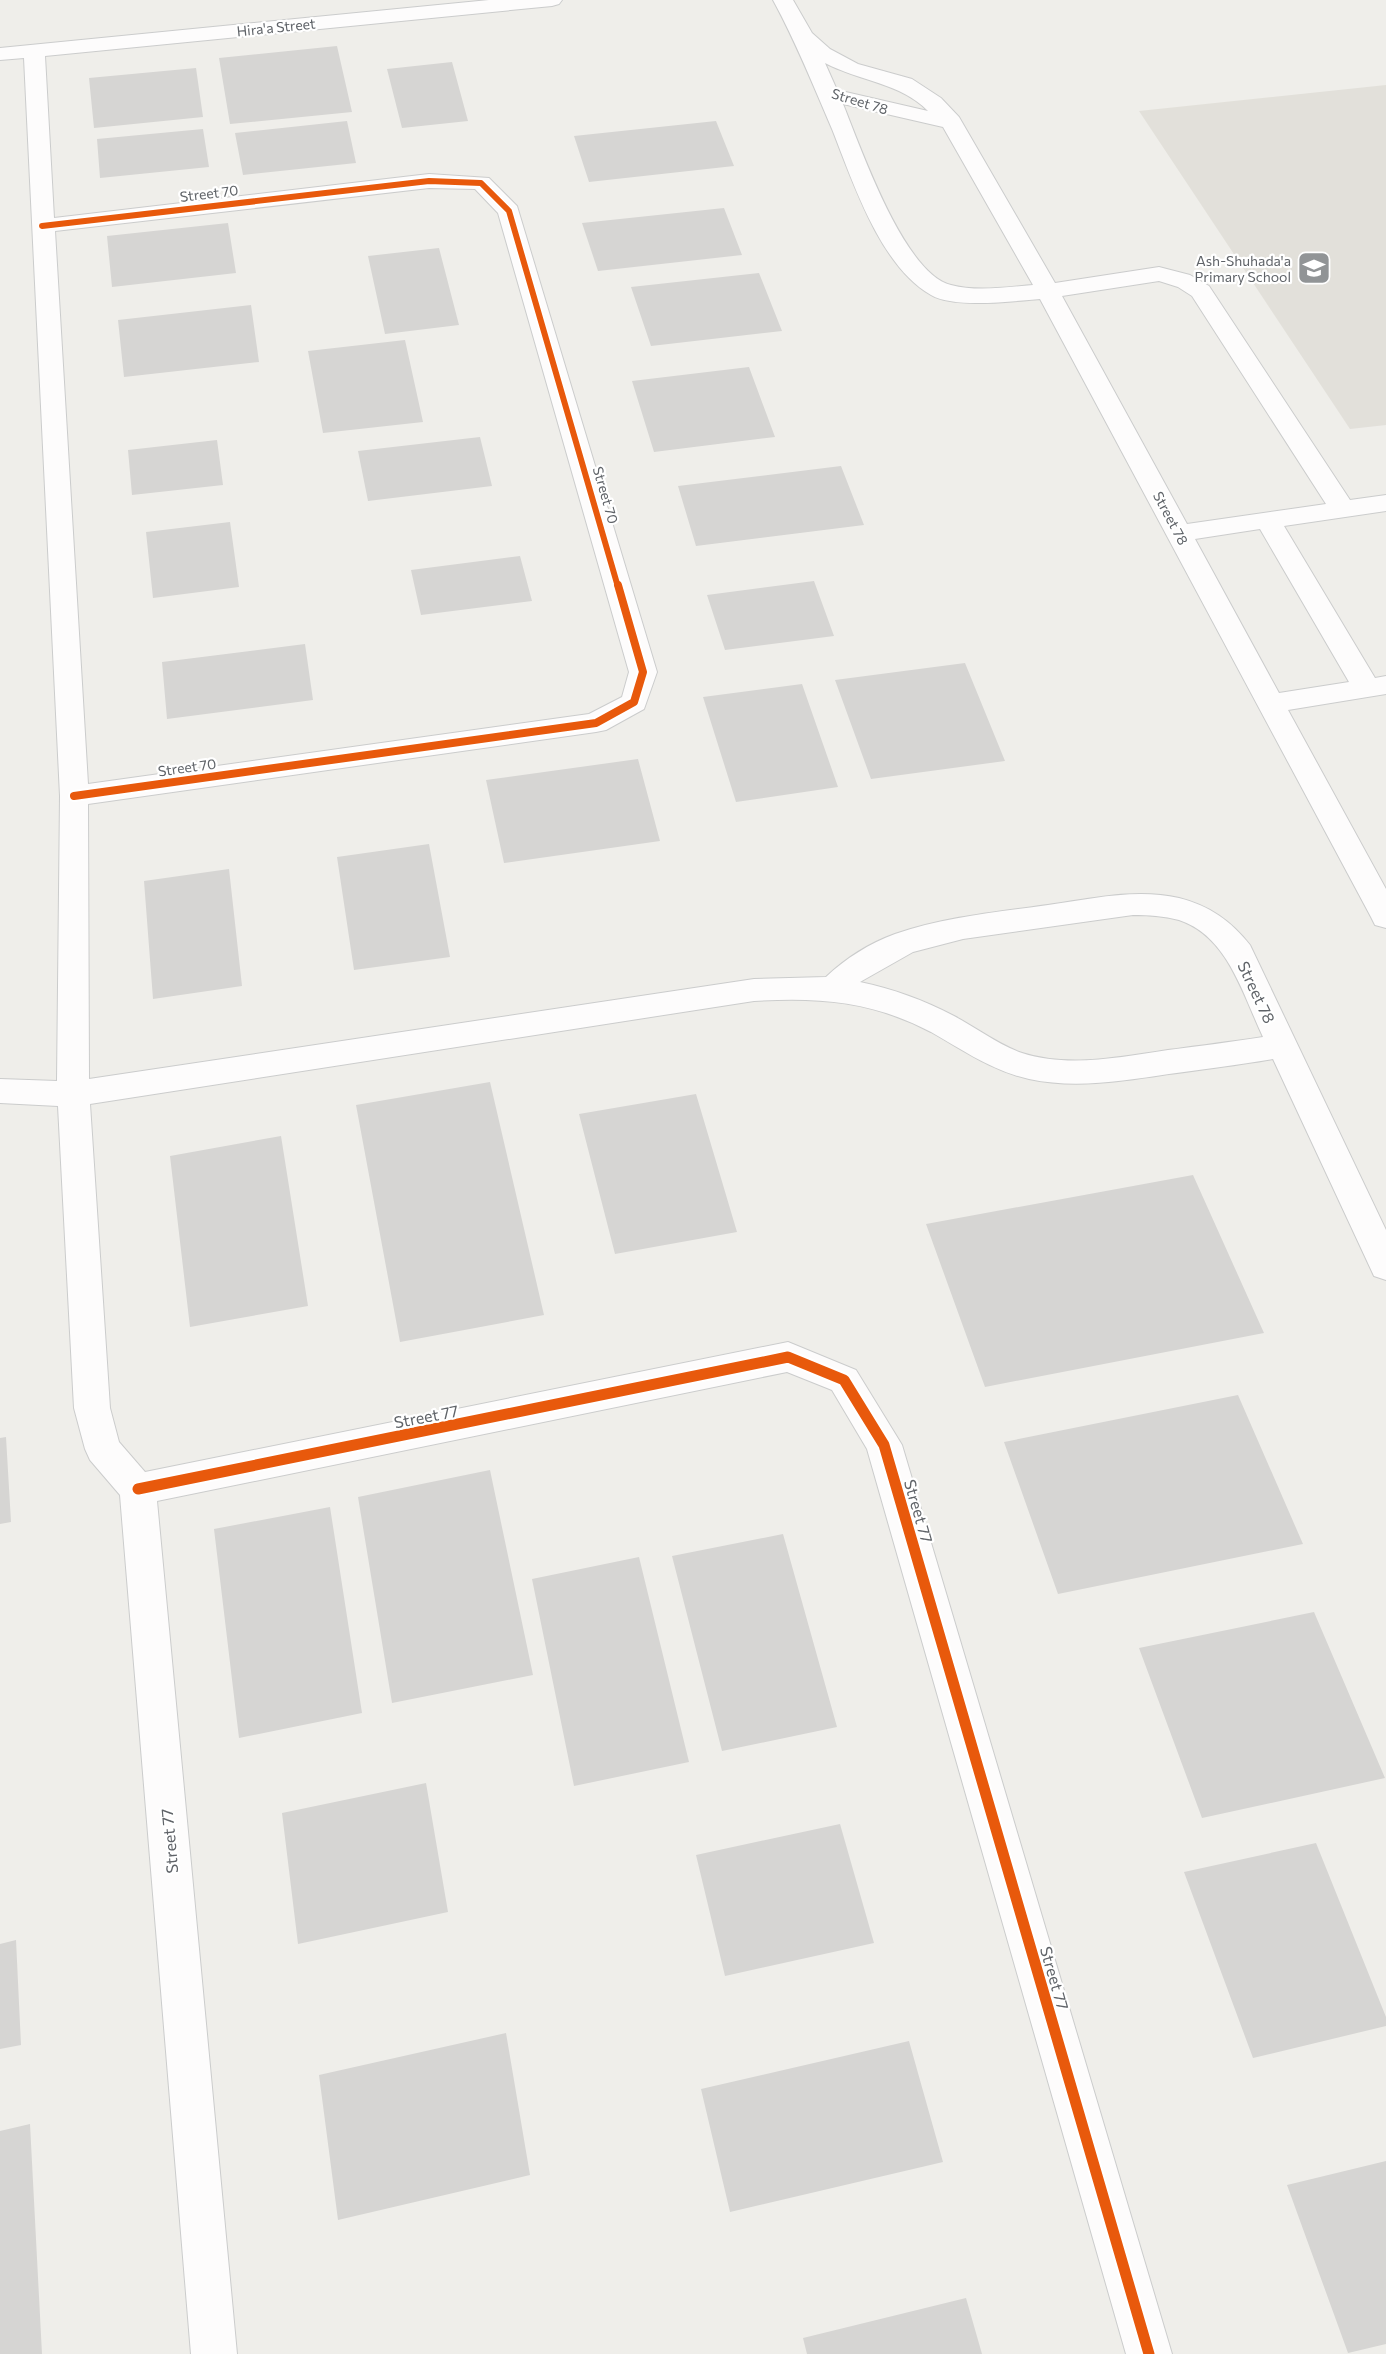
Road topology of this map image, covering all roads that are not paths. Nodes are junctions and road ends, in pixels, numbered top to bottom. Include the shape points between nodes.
1 (552, 0) edge
2 (783, 0) edge
3 (454, 5) edge
4 (804, 37) junction
5 (34, 51) junction
6 (0, 54) edge
7 (828, 94) junction
8 (951, 122) junction
9 (42, 226) junction
10 (1048, 291) junction
11 (1386, 503) edge
12 (1343, 510) junction
13 (1268, 521) junction
14 (1179, 533) junction
15 (1377, 686) edge
16 (1271, 704) junction
17 (74, 796) junction
18 (1375, 874) edge
19 (1386, 917) edge
20 (834, 988) junction
21 (1283, 1046) junction
22 (0, 1091) edge
23 (73, 1094) junction
24 (1386, 1266) edge
25 (138, 1490) junction
26 (214, 2354) edge
27 (1149, 2354) edge

1 - 3 street, Hira'a Street
2 - 4 street, Street 78
3 - 5 street, Hira'a Street
4 - 7 street, Street 78
4 - 8 street, Street 78 via 851,68 904,84
5 - 6 street, Hira'a Street
5 - 9 street
7 - 8 street, Street 78
7 - 10 street via 883,226 917,273 940,291 976,296
8 - 10 street, Street 78
9 - 17 street
9 - 17 street, Street 70 via 429,181 481,183 509,211 643,672 634,702 596,723
10 - 12 street via 1159,274 1190,282 1201,291
10 - 14 street, Street 78
11 - 12 street
12 - 13 street
13 - 14 street
13 - 15 street
14 - 16 street, Street 78
15 - 16 street
16 - 18 street, Street 78
17 - 23 street
18 - 19 street, Street 78
20 - 21 street via 911,1007 983,1050 1028,1067 1067,1072 1125,1069
20 - 21 street, Street 78 via 877,955 933,934 1133,904 1160,904 1193,913 1226,935 1239,952
20 - 23 street via 754,990
21 - 24 street, Street 78
22 - 23 street
23 - 25 street via 92,1408 103,1449
25 - 26 street, Street 77
25 - 27 street, Street 77 via 788,1357 844,1380 884,1445

